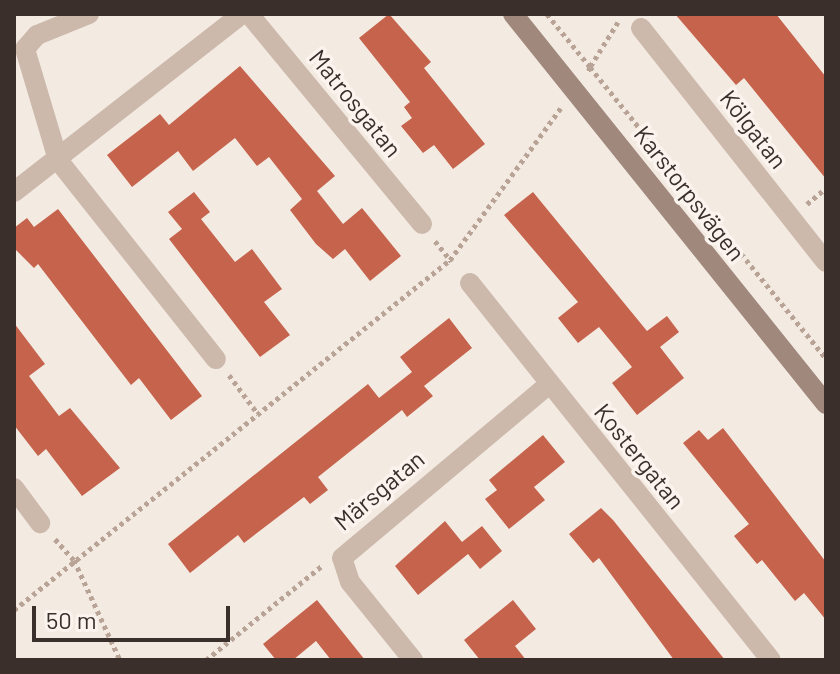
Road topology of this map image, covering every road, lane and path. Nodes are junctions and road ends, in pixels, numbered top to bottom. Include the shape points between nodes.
1 (89, 14) edge
2 (242, 14) edge
3 (249, 14) edge
4 (513, 14) edge
5 (547, 14) edge
6 (623, 14) edge
7 (641, 28) dead end
8 (590, 67) junction
9 (577, 92) junction
10 (58, 160) junction
11 (14, 192) edge
12 (422, 224) joint
13 (450, 260) junction
14 (826, 262) edge
15 (470, 283) joint
16 (826, 358) edge
17 (216, 359) joint
18 (549, 384) junction
19 (826, 404) edge
20 (258, 414) junction
21 (14, 488) edge
22 (40, 523) joint
23 (342, 558) junction
24 (74, 560) junction
25 (14, 610) edge
26 (120, 660) edge
27 (206, 660) edge
28 (413, 660) edge
29 (771, 660) edge

1 - 10 street via 37,35 25,49
2 - 10 street
3 - 12 street, Matrosgatan
4 - 9 street, Karstorpsvägen
5 - 8 path
6 - 8 path
7 - 14 street, Kölgatan
8 - 9 path
8 - 16 path
9 - 13 path
9 - 19 street, Karstorpsvägen
10 - 11 street
10 - 17 street
12 - 13 path
13 - 15 path
13 - 20 path
15 - 18 street, Kostergatan
17 - 20 path
18 - 23 street, Märsgatan
18 - 29 street, Kostergatan
20 - 24 path
21 - 22 street
22 - 24 path
23 - 27 path via 315,568
23 - 28 street, Märsgatan via 350,582
24 - 25 path
24 - 26 path

